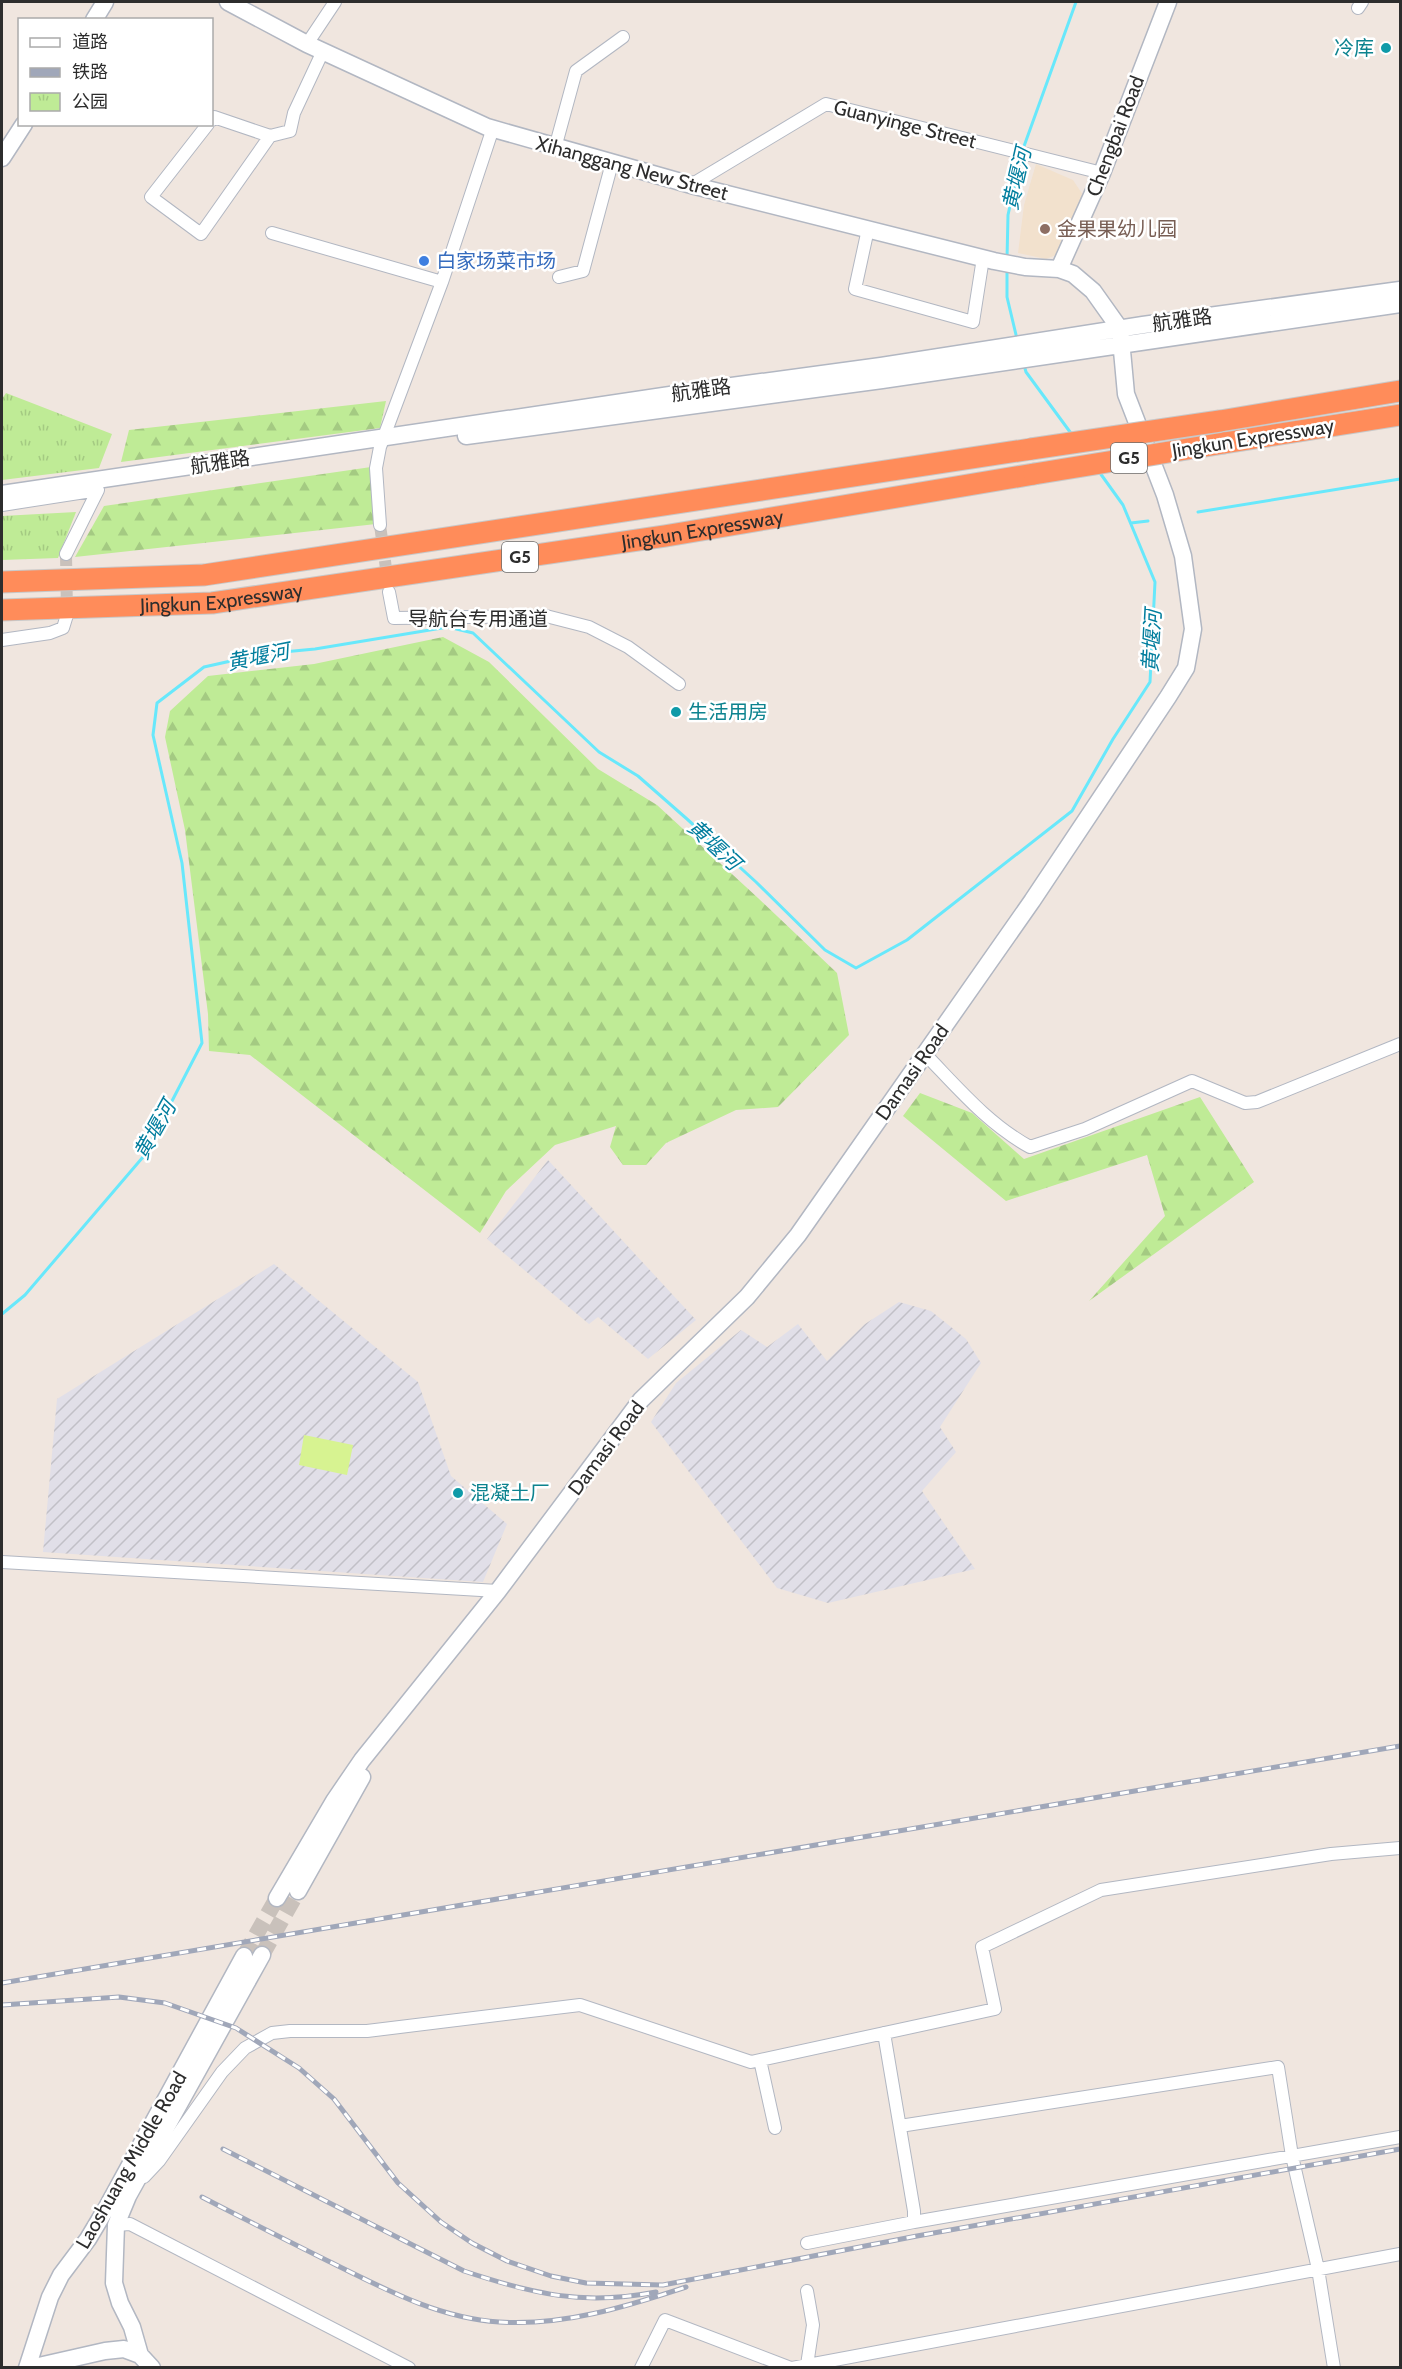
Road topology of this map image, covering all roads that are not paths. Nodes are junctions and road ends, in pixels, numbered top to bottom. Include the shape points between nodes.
1 (105, 2) edge
2 (228, 2) edge
3 (335, 2) edge
4 (1168, 2) edge
5 (95, 18) edge
6 (623, 37) dead end
7 (308, 44) junction
8 (323, 51) junction
9 (213, 118) edge
10 (23, 126) edge
11 (206, 126) edge
12 (493, 129) junction
13 (270, 136) junction
14 (555, 148) junction
15 (2, 158) edge
16 (612, 164) junction
17 (1102, 174) junction
18 (691, 185) junction
19 (868, 229) junction
20 (272, 233) dead end
21 (988, 259) junction
22 (1059, 269) junction
23 (559, 278) dead end
24 (442, 282) junction
25 (1401, 290) edge
26 (1401, 304) edge
27 (1120, 329) junction
28 (1123, 346) junction
29 (1031, 351) junction
30 (1401, 391) edge
31 (1401, 415) edge
32 (382, 442) junction
33 (98, 490) junction
34 (2, 494) edge
35 (2, 505) edge
36 (380, 525) tunnel mouth
37 (66, 554) tunnel mouth
38 (2, 582) edge
39 (389, 592) tunnel mouth
40 (2, 610) edge
41 (67, 615) dead end
42 (2, 640) edge
43 (679, 684) dead end
44 (1401, 1044) edge
45 (924, 1054) junction
46 (2, 1562) edge
47 (498, 1591) junction
48 (389, 1726) junction
49 (1401, 1848) edge
50 (298, 1891) tunnel mouth
51 (276, 1898) tunnel mouth
52 (262, 1954) tunnel mouth
53 (244, 1956) tunnel mouth
54 (884, 2033) junction
55 (760, 2060) junction
56 (900, 2126) junction
57 (775, 2128) dead end
58 (1401, 2137) edge
59 (1292, 2156) junction
60 (128, 2196) junction
61 (914, 2222) junction
62 (116, 2225) junction
63 (807, 2243) dead end
64 (1401, 2254) edge
65 (1318, 2269) junction
66 (807, 2291) dead end
67 (140, 2355) junction
68 (807, 2365) junction
69 (28, 2367) edge
70 (152, 2367) edge
71 (409, 2367) edge
72 (641, 2367) edge
73 (791, 2367) edge
74 (1334, 2367) edge

1 - 5 street
2 - 7 street, Xihanggang New Street
3 - 7 street
4 - 17 street, Chengbai Road
6 - 14 street via 576,71
7 - 8 street, Xihanggang New Street
8 - 12 street, Xihanggang New Street
8 - 13 street via 294,112 290,131
9 - 13 street
10 - 15 street
11 - 13 street via 151,197 201,234
12 - 14 street, Xihanggang New Street
12 - 24 street
14 - 16 street, Xihanggang New Street
16 - 18 street, Xihanggang New Street
16 - 23 street via 583,271
17 - 18 street, Guanyinge Street via 826,104
17 - 22 street, Chengbai Road
18 - 19 street, Xihanggang New Street
19 - 21 street, Xihanggang New Street
19 - 21 street via 855,289 973,322
20 - 24 street
21 - 22 street, Xihanggang New Street
22 - 27 street via 1073,274 1093,291
24 - 32 street
25 - 27 street, 航雅路
26 - 28 street, 航雅路
27 - 28 street, Damasi Road
27 - 29 street, 航雅路
28 - 29 street, 航雅路
28 - 45 street, Damasi Road via 1126,394 1166,495 1183,556 1193,629 1186,668 1032,901
29 - 32 street, 航雅路
30 - 38 highway, Jingkun Expressway / G5, bridge via 204,575
31 - 40 highway, Jingkun Expressway / G5, bridge via 665,536 212,603
32 - 33 street, 航雅路
32 - 34 street, 航雅路
32 - 36 street via 376,468
33 - 35 street, 航雅路
33 - 37 street
39 - 43 street, 导航台专用通道 via 394,618 546,616 589,627 628,647
41 - 42 street via 63,628
44 - 45 street via 1257,1102 1245,1104 1192,1081 1085,1129 1030,1148 1008,1136
45 - 47 street, Damasi Road via 798,1235 747,1297 641,1400
46 - 47 street
47 - 48 street
48 - 50 street
48 - 51 street via 334,1801
49 - 54 street via 1332,1854 1101,1890 982,1947 994,2009
52 - 60 street, Laoshuang Middle Road
53 - 69 street, Laoshuang Middle Road via 106,2209 50,2297
54 - 55 street
54 - 56 street
55 - 57 street
55 - 60 street via 751,2062 580,2005 367,2031 272,2033 245,2048 222,2072 159,2161
56 - 59 street via 1278,2067
56 - 61 street
58 - 59 street
59 - 61 street
59 - 65 street
60 - 62 street, Laoshuang Middle Road
61 - 63 street
62 - 67 street, Laoshuang Middle Road via 114,2283
62 - 71 street via 130,2224
64 - 65 street
65 - 68 street
65 - 74 street
66 - 68 street via 813,2325
67 - 69 street via 124,2349 105,2351
67 - 70 street
68 - 73 street
72 - 73 street via 665,2320

